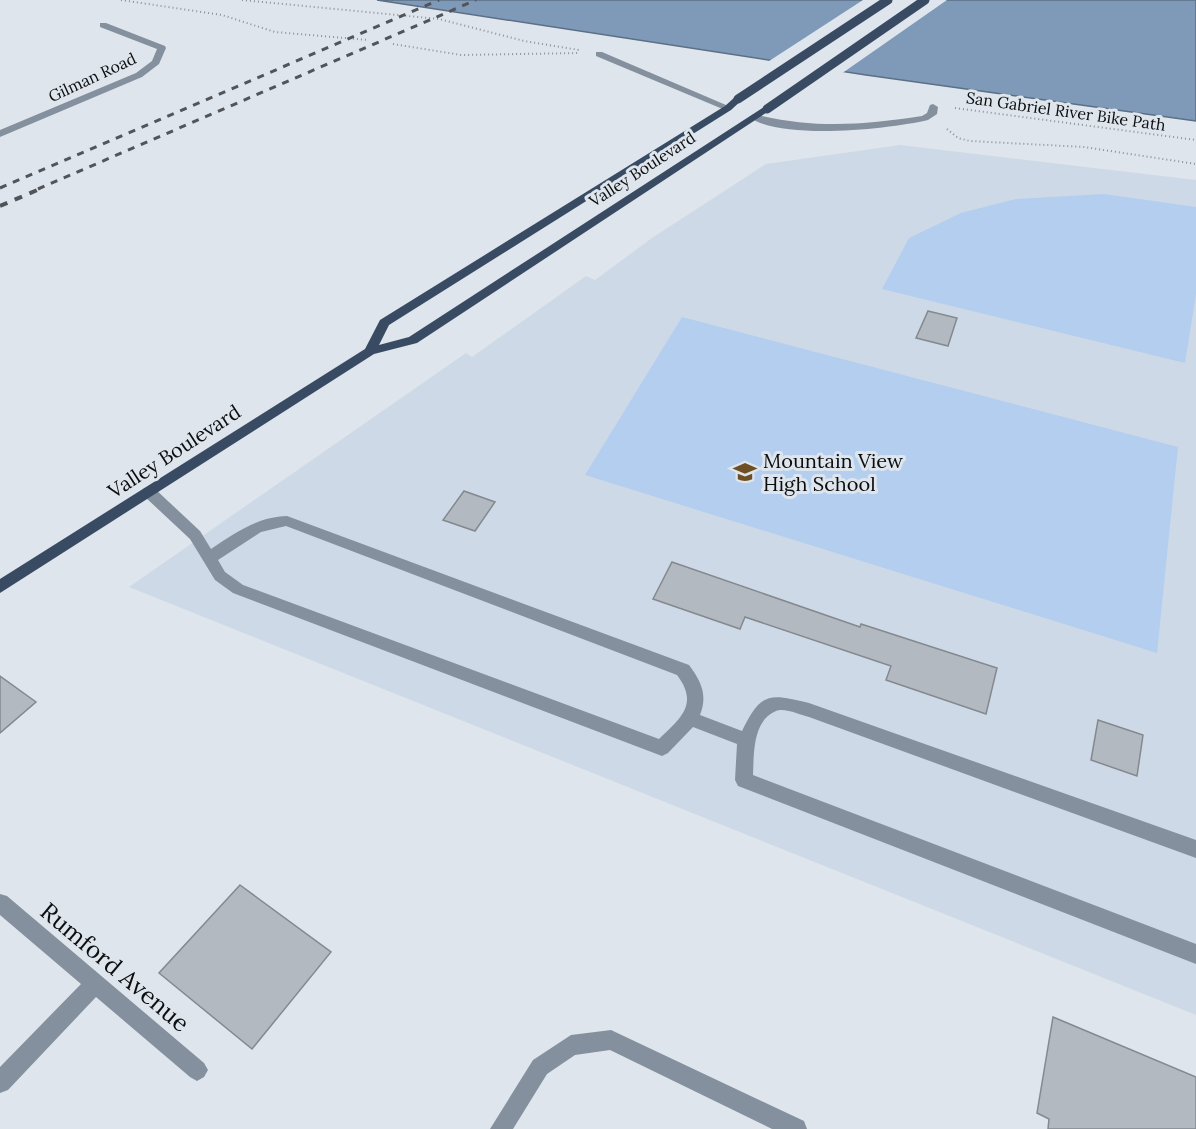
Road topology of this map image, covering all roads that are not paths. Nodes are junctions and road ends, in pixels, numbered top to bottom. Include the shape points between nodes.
1 (888, 0) edge
2 (925, 0) edge
3 (103, 25) dead end
4 (599, 54) road end
5 (728, 108) junction
6 (933, 110) road end
7 (754, 117) junction
8 (0, 134) edge
9 (370, 351) junction
10 (149, 492) junction
11 (209, 558) junction
12 (0, 587) edge
13 (692, 718) junction
14 (746, 740) junction
15 (1196, 849) edge
16 (0, 903) edge
17 (1196, 954) edge
18 (96, 984) junction
19 (197, 1070) dead end
20 (0, 1082) edge
21 (501, 1129) edge
22 (796, 1129) edge

1 - 5 main road, Valley Boulevard, bridge
2 - 7 main road, Valley Boulevard, bridge
3 - 8 street, Gilman Road via 162,48 156,62 139,75
4 - 5 street
5 - 9 main road, Valley Boulevard via 384,323
6 - 7 street via 916,119 826,129 782,125
7 - 9 main road, Valley Boulevard via 413,340
9 - 10 main road, Valley Boulevard
10 - 11 street via 195,535
10 - 12 main road, Valley Boulevard
11 - 13 street via 220,576 238,589 662,748
11 - 13 street via 255,528 273,520 287,521 683,670 694,682 697,693
13 - 14 street
14 - 15 street via 771,704 781,703
14 - 17 street via 744,780
16 - 18 street, Rumford Avenue
18 - 19 street, Rumford Avenue
18 - 20 street
21 - 22 street via 540,1067 571,1045 611,1040

